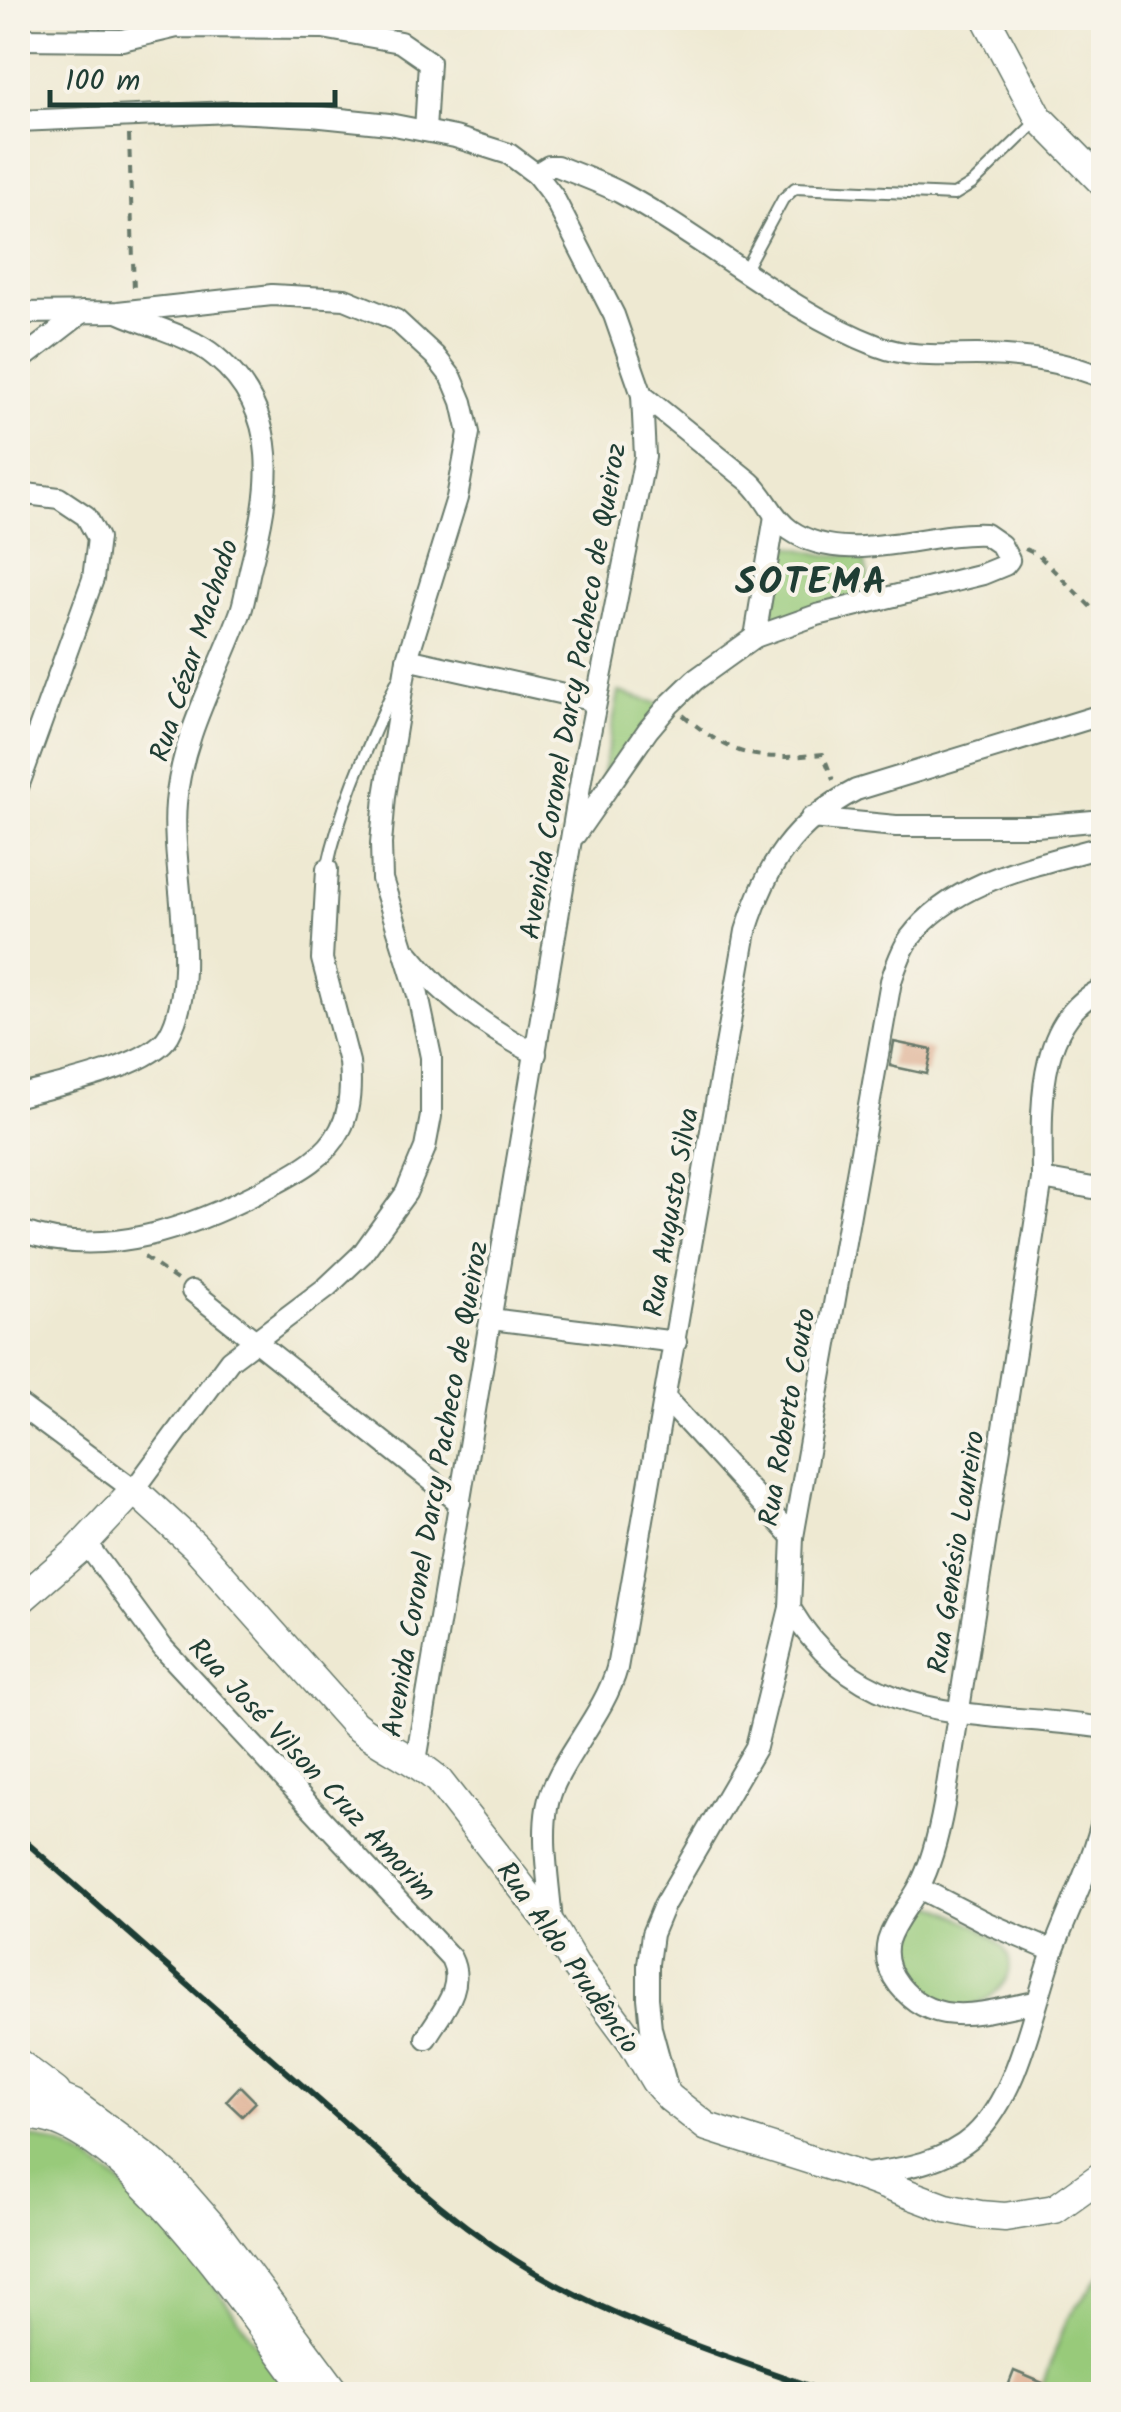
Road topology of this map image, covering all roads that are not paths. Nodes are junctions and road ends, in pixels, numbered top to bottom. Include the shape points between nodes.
1 (986, 18) edge
2 (18, 39) edge
3 (1040, 118) junction
4 (18, 121) edge
5 (425, 131) junction
6 (536, 174) junction
7 (1104, 184) edge
8 (744, 272) junction
9 (84, 312) junction
10 (118, 312) junction
11 (18, 314) edge
12 (18, 362) edge
13 (1104, 378) edge
14 (642, 394) junction
15 (18, 493) edge
16 (775, 516) junction
17 (755, 637) junction
18 (408, 659) junction
19 (595, 701) junction
20 (1104, 714) edge
21 (18, 787) edge
22 (811, 818) junction
23 (1104, 820) edge
24 (574, 836) junction
25 (1104, 846) edge
26 (326, 869) joint
27 (396, 930) junction
28 (1104, 988) edge
29 (536, 1054) junction
30 (18, 1096) edge
31 (1042, 1179) junction
32 (1104, 1190) edge
33 (18, 1230) edge
34 (192, 1290) road end
35 (491, 1319) junction
36 (254, 1339) junction
37 (676, 1342) junction
38 (666, 1399) junction
39 (18, 1404) edge
40 (134, 1490) junction
41 (460, 1502) junction
42 (793, 1537) junction
43 (86, 1543) junction
44 (18, 1602) edge
45 (790, 1608) junction
46 (957, 1714) junction
47 (1104, 1728) edge
48 (416, 1761) junction
49 (1104, 1813) edge
50 (919, 1888) junction
51 (552, 1926) junction
52 (1054, 1951) junction
53 (1035, 2002) junction
54 (426, 2038) dead end
55 (18, 2063) edge
56 (18, 2093) edge
57 (670, 2098) junction
58 (74, 2104) junction
59 (28, 2117) edge
60 (1104, 2174) edge
61 (858, 2175) junction
62 (310, 2394) edge
63 (337, 2394) edge

1 - 3 street
2 - 5 street via 122,40 177,27 229,26 323,28 388,39 429,62
3 - 7 street
3 - 8 lane via 954,195 796,188 783,199
4 - 5 street, Avenida Coronel Darcy Pacheco de Queiroz via 232,112
5 - 6 street, Avenida Coronel Darcy Pacheco de Queiroz via 509,154
6 - 8 street via 557,166 592,179
6 - 14 street, Avenida Coronel Darcy Pacheco de Queiroz via 600,286
8 - 13 street via 882,348 938,358 1046,360
9 - 10 street
9 - 11 street
9 - 12 street
10 - 18 street via 272,295 345,299 396,320 435,356 452,378 469,434
10 - 30 street, Rua Cézar Machado via 197,344 230,370 265,438 268,492 242,608 186,744 180,777 175,806 183,971 170,1033 133,1061
14 - 16 street via 762,492
14 - 19 street, Avenida Coronel Darcy Pacheco de Queiroz via 645,457
15 - 21 street via 59,498 86,516 98,538 98,557
16 - 17 street
16 - 17 street via 804,538 840,546 989,535 1009,560 983,574 817,614
17 - 24 street via 670,704
18 - 19 street
18 - 26 lane via 360,763
18 - 27 street via 381,844 382,879
19 - 24 street, Avenida Coronel Darcy Pacheco de Queiroz
20 - 22 street, Rua Augusto Silva via 879,780
22 - 23 street via 924,826
22 - 37 street, Rua Augusto Silva via 772,866 746,931
24 - 29 street, Avenida Coronel Darcy Pacheco de Queiroz
25 - 42 street, Rua Roberto Couto via 991,879 962,895 920,927 898,961 884,1005
26 - 33 street via 322,959 350,1078 340,1132 315,1159 189,1226 120,1240 56,1240
27 - 29 street via 449,997
27 - 36 street via 431,1058 424,1148 406,1193 362,1254
28 - 31 street, Rua Genésio Loureiro via 1080,1003 1045,1068
29 - 35 street, Avenida Coronel Darcy Pacheco de Queiroz
31 - 32 street
31 - 46 street, Rua Genésio Loureiro
34 - 36 street
35 - 37 street
35 - 41 street, Avenida Coronel Darcy Pacheco de Queiroz
36 - 40 street via 216,1377
36 - 41 street
37 - 38 street, Rua Augusto Silva
38 - 42 street
38 - 51 street, Rua Augusto Silva via 613,1682 547,1807
39 - 40 street
40 - 43 street
40 - 48 street, Rua Aldo Prudêncio via 195,1546 354,1724
41 - 48 street, Avenida Coronel Darcy Pacheco de Queiroz
42 - 45 street, Rua Roberto Couto
43 - 44 street
43 - 54 street, Rua José Vilson Cruz Amorim via 163,1648 451,1958 457,1986
45 - 46 street via 821,1653 859,1682
45 - 57 street, Rua Roberto Couto via 756,1747 652,1934 648,1998
46 - 47 street
46 - 50 street, Rua Genésio Loureiro via 940,1826
48 - 51 street, Rua Aldo Prudêncio via 449,1793
49 - 52 street
50 - 52 street
50 - 53 street, Rua Genésio Loureiro via 893,1929 886,1956 910,1998 954,2016
51 - 57 street, Rua Aldo Prudêncio
52 - 53 street
53 - 61 street via 1001,2101 973,2137 907,2168
55 - 58 street
56 - 58 street via 48,2093
56 - 59 street
57 - 61 street, Rua Aldo Prudêncio via 729,2136
58 - 63 street via 148,2158 190,2200
59 - 62 street via 83,2135 158,2195
60 - 61 street, Rua Aldo Prudêncio via 1054,2208 1006,2217 946,2208

